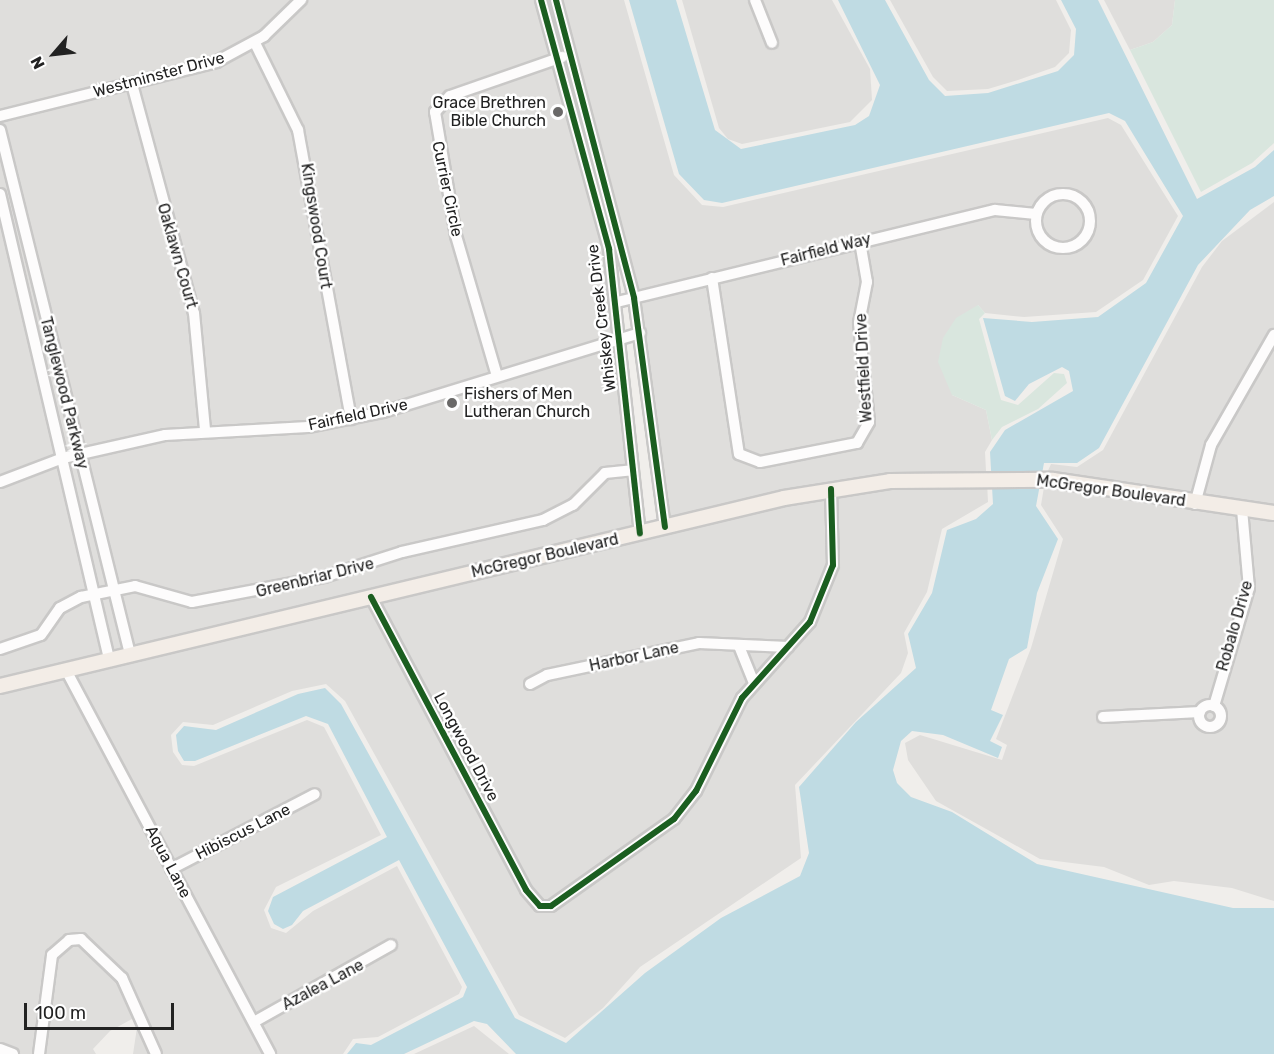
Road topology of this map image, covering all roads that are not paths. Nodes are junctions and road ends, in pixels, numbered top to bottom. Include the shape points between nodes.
1 (301, 0) edge
2 (541, 0) edge
3 (556, 0) edge
4 (755, 0) edge
5 (255, 43) junction
6 (772, 44) dead end
7 (571, 54) junction
8 (558, 58) junction
9 (132, 84) junction
10 (0, 116) edge
11 (0, 130) edge
12 (2, 146) edge
13 (0, 194) edge
14 (1036, 214) junction
15 (860, 242) junction
16 (712, 278) junction
17 (634, 298) junction
18 (617, 302) junction
19 (640, 333) junction
20 (1274, 335) edge
21 (620, 337) junction
22 (497, 376) junction
23 (351, 419) junction
24 (205, 430) junction
25 (79, 454) junction
26 (63, 458) junction
27 (632, 470) junction
28 (0, 482) edge
29 (831, 489) junction
30 (1195, 504) junction
31 (1242, 510) junction
32 (1274, 513) edge
33 (665, 527) junction
34 (639, 533) junction
35 (112, 590) junction
36 (95, 595) junction
37 (371, 597) junction
38 (739, 646) junction
39 (788, 647) junction
40 (0, 649) edge
41 (130, 654) junction
42 (109, 659) junction
43 (66, 670) junction
44 (754, 683) junction
45 (530, 684) dead end
46 (0, 686) edge
47 (1214, 706) junction
48 (1200, 712) junction
49 (1103, 717) dead end
50 (315, 794) dead end
51 (171, 869) junction
52 (391, 945) dead end
53 (254, 1022) junction
54 (0, 1049) edge
55 (156, 1050) edge
56 (13, 1054) edge
57 (39, 1054) edge
58 (270, 1054) edge

1 - 5 street, Westminster Drive
2 - 8 street, Whiskey Creek Drive
3 - 7 street, Whiskey Creek Drive
4 - 6 street
5 - 9 street, Westminster Drive via 216,62
5 - 23 street, Kingswood Court via 298,130
7 - 8 street, Currier Circle
7 - 17 street, Whiskey Creek Drive
8 - 18 street, Whiskey Creek Drive via 602,215
8 - 22 street, Currier Circle via 450,96 435,112 456,236
9 - 10 street, Westminster Drive
9 - 24 street, Oaklawn Court via 194,313
11 - 12 street, Tanglewood Parkway
12 - 25 street, Tanglewood Parkway
13 - 26 street, Tanglewood Parkway
14 - 14 street via 1036,227 1051,246 1073,247 1089,231 1088,207 1068,194 1045,199
14 - 15 street, Fairfield Way via 995,210
15 - 16 street, Fairfield Way
15 - 16 street, Westfield Drive via 867,282 859,323 869,422 857,443 760,462 739,454
16 - 17 street, Fairfield Way
17 - 18 street, Fairfield Way
17 - 19 street, Whiskey Creek Drive
18 - 21 street, Whiskey Creek Drive
19 - 21 street, Fairfield Drive
19 - 33 street, Whiskey Creek Drive
20 - 30 street via 1210,445
21 - 22 street, Fairfield Drive
21 - 27 street, Whiskey Creek Drive
22 - 23 street, Fairfield Drive
23 - 24 street, Fairfield Drive via 308,427
24 - 25 street, Fairfield Drive
25 - 26 street, Fairfield Drive
25 - 35 street, Tanglewood Parkway
26 - 28 street, Fairfield Drive
26 - 36 street, Tanglewood Parkway
27 - 34 street, Whiskey Creek Drive
27 - 35 street, Greenbriar Drive via 595,479 573,505 554,516 402,552 324,578 192,602 146,587
29 - 30 main road, McGregor Boulevard via 981,476 1053,480
29 - 33 main road, McGregor Boulevard
29 - 39 street via 837,536 831,576 819,608
30 - 31 main road, McGregor Boulevard
31 - 32 main road, McGregor Boulevard
31 - 47 street, Robalo Drive via 1250,582
33 - 34 main road, McGregor Boulevard
34 - 37 main road, McGregor Boulevard
35 - 36 street, Greenbriar Drive
35 - 41 street, Tanglewood Parkway
36 - 40 street, Greenbriar Drive via 60,608 31,641
36 - 42 street, Tanglewood Parkway
37 - 41 main road, McGregor Boulevard
37 - 44 street, Longwood Drive via 526,890 540,906 571,895 674,819 696,791 730,718
38 - 39 street, Harbor Lane
38 - 44 street
38 - 45 street, Harbor Lane via 699,644 547,675
39 - 44 street
41 - 42 main road, McGregor Boulevard
42 - 43 main road, McGregor Boulevard
43 - 46 main road, McGregor Boulevard
43 - 51 street, Aqua Lane
47 - 48 street
47 - 48 street, Robalo Drive via 1221,717 1215,727 1202,724
48 - 49 street
50 - 51 street, Hibiscus Lane
51 - 53 street, Aqua Lane
52 - 53 street, Azalea Lane
53 - 58 street, Aqua Lane
54 - 56 street
55 - 57 street via 111,964 88,943 69,940 52,955

